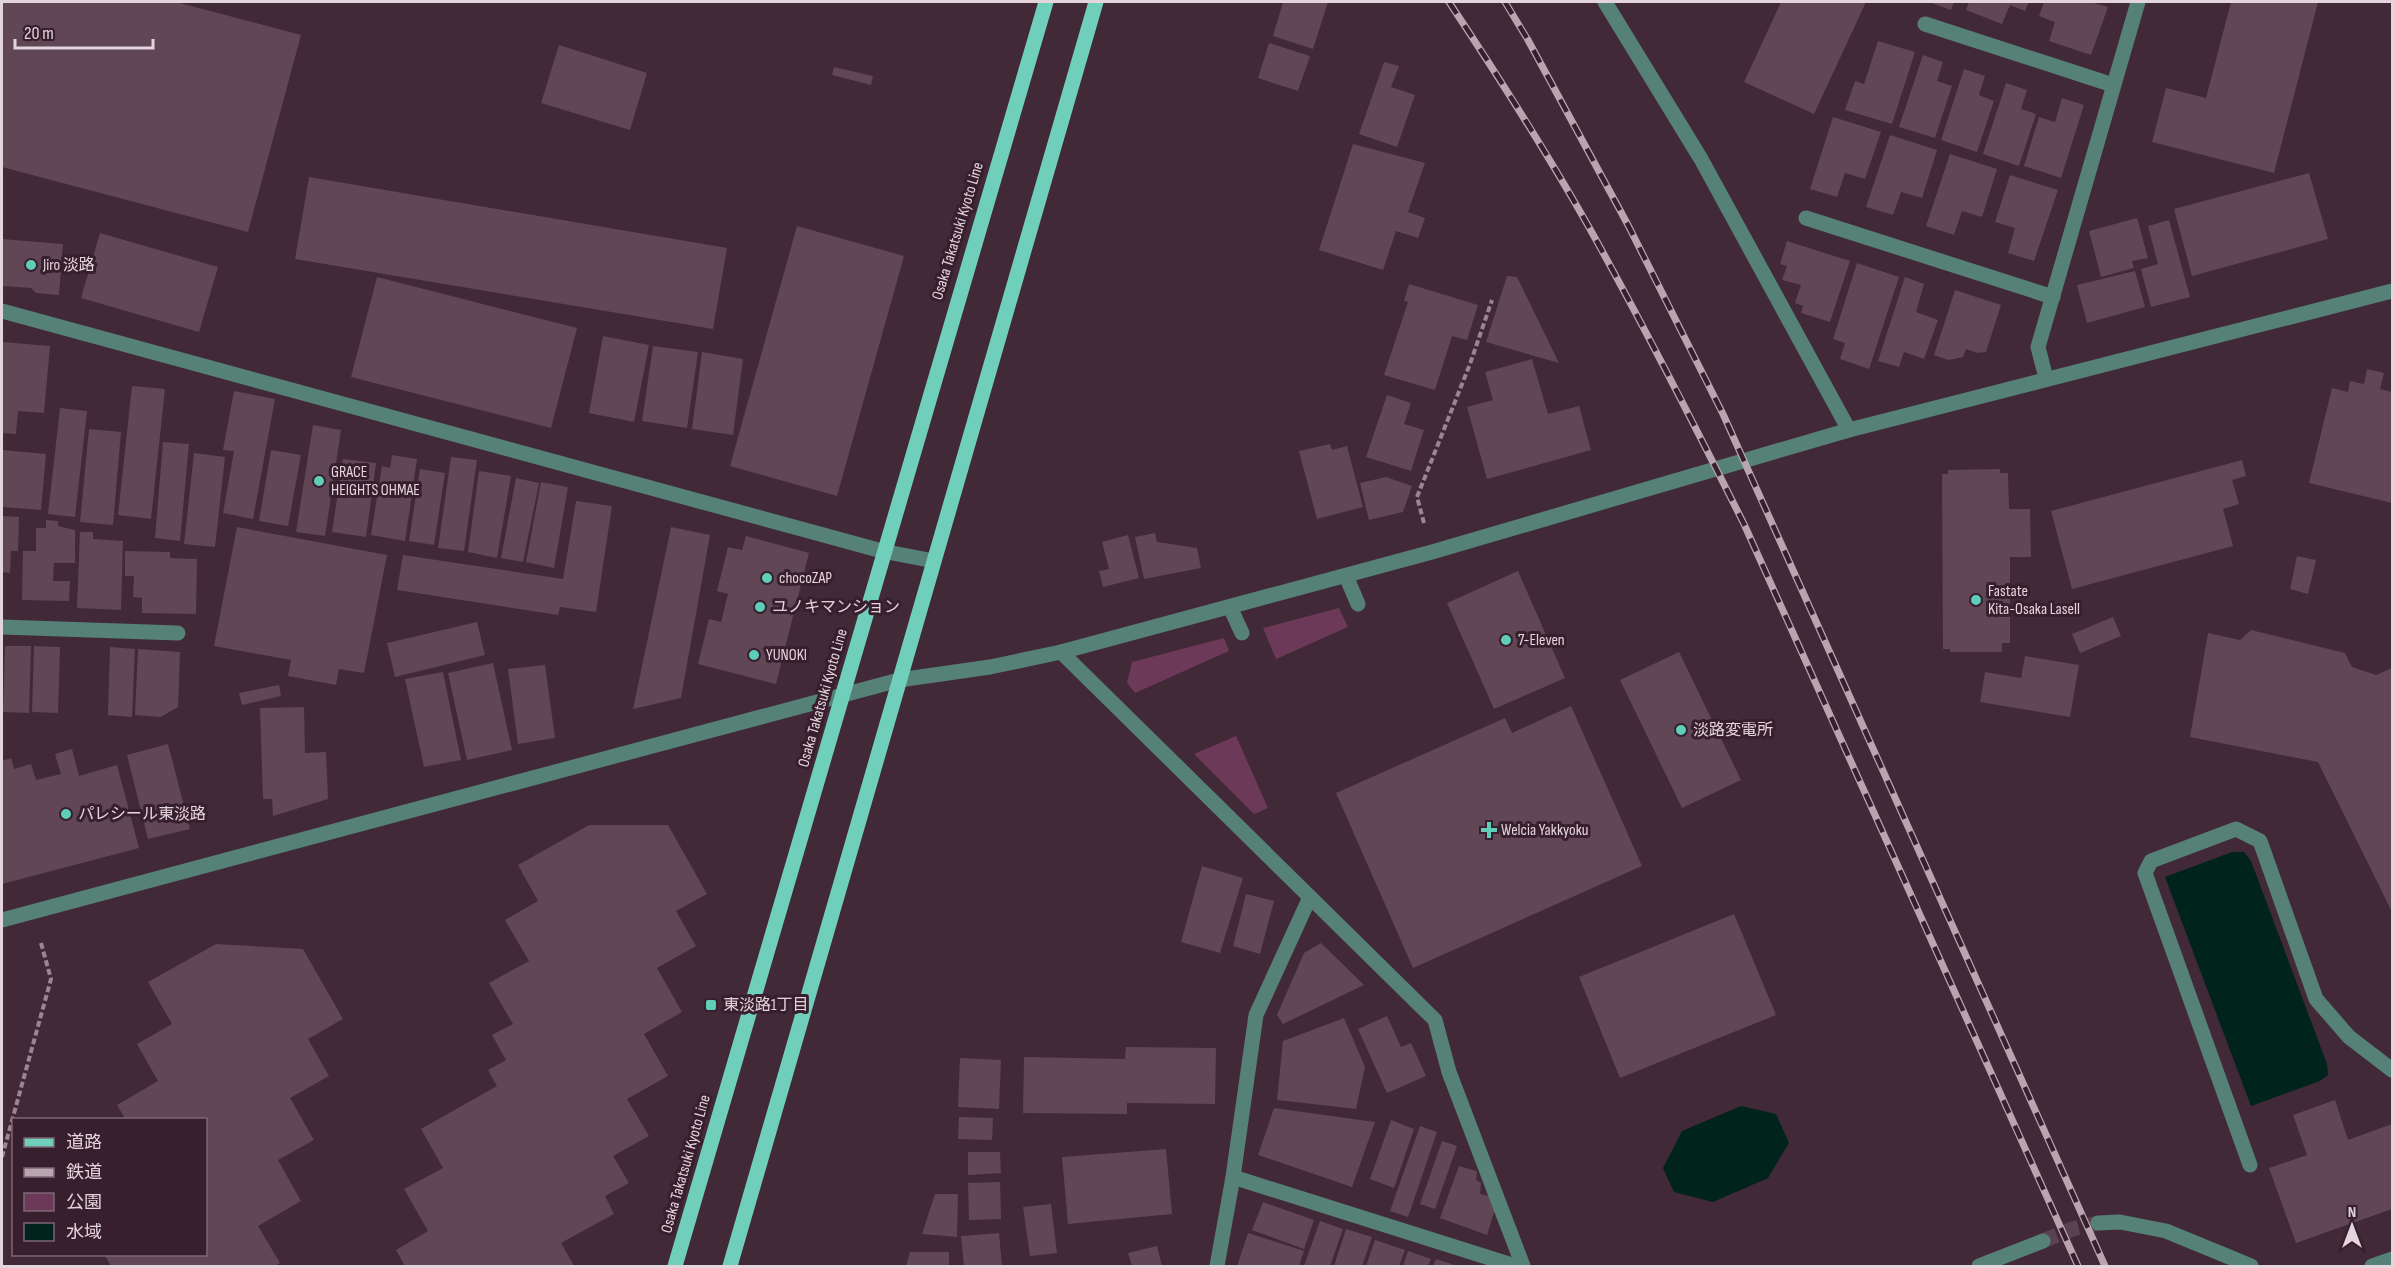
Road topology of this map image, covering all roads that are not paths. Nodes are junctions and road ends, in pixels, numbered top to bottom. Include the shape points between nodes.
1 (1046, 2) edge
2 (1096, 2) edge
3 (1605, 2) edge
4 (2138, 2) edge
5 (1925, 24) dead end
6 (2113, 85) junction
7 (1806, 218) dead end
8 (2392, 291) edge
9 (2053, 297) junction
10 (2, 311) edge
11 (2046, 378) junction
12 (1849, 430) junction
13 (882, 551) junction
14 (934, 561) junction
15 (1346, 576) junction
16 (1358, 603) dead end
17 (1230, 607) junction
18 (2, 627) edge
19 (178, 633) dead end
20 (1242, 633) dead end
21 (1061, 652) junction
22 (899, 680) junction
23 (843, 696) junction
24 (1310, 897) junction
25 (2, 920) edge
26 (2392, 1070) edge
27 (2250, 1165) dead end
28 (1233, 1177) junction
29 (2098, 1223) tunnel mouth
30 (2043, 1241) tunnel mouth
31 (2392, 1259) edge
32 (675, 1266) edge
33 (730, 1266) edge
34 (1217, 1266) edge
35 (1515, 1266) edge
36 (1523, 1266) edge
37 (1979, 1266) edge
38 (2251, 1266) edge
39 (2372, 1266) edge

1 - 13 main road, Osaka Takatsuki Kyoto Line
2 - 14 main road
3 - 12 street via 1701,159
4 - 6 street
5 - 6 street
6 - 9 street
7 - 9 street
8 - 11 street
9 - 11 street via 2038,347
10 - 13 street
11 - 12 street
12 - 15 street
13 - 14 street
13 - 23 main road, Osaka Takatsuki Kyoto Line
14 - 22 main road
15 - 16 street
15 - 17 street
17 - 20 street
17 - 21 street
18 - 19 street
21 - 22 street
21 - 24 street
22 - 23 street
22 - 33 main road
23 - 25 street
23 - 32 main road, Osaka Takatsuki Kyoto Line
24 - 28 street via 1256,1015
24 - 36 street via 1435,1020 1449,1072
26 - 27 street via 2349,1037 2316,999 2260,841 2236,829 2151,861 2145,873
28 - 34 street
28 - 35 street
29 - 38 street via 2120,1222 2166,1231
30 - 37 street
31 - 39 street

